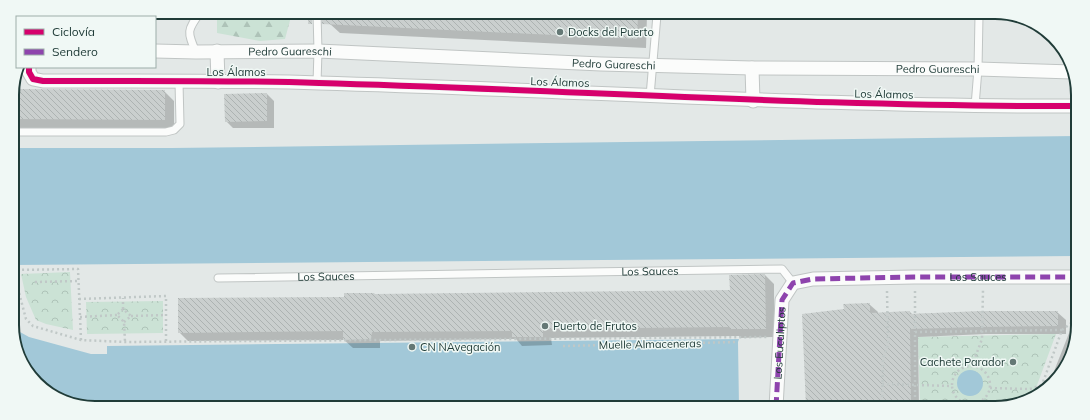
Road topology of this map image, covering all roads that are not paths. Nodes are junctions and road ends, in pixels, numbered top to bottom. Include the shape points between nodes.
1 (195, 19) edge
2 (317, 19) edge
3 (657, 19) edge
4 (979, 19) edge
5 (156, 51) edge
6 (217, 51) junction
7 (318, 51) junction
8 (196, 52) junction
9 (653, 65) junction
10 (29, 68) edge
11 (752, 68) junction
12 (978, 69) junction
13 (1067, 72) edge
14 (179, 82) junction
15 (218, 82) junction
16 (317, 83) junction
17 (650, 96) junction
18 (753, 101) junction
19 (975, 106) junction
20 (1071, 106) edge
21 (19, 132) edge
22 (1071, 277) edge
23 (218, 278) dead end
24 (793, 283) junction
25 (776, 401) edge

1 - 8 lane via 190,26 190,38
2 - 7 lane
3 - 9 lane
4 - 12 lane
5 - 8 street, Pedro Guareschi
6 - 7 street, Pedro Guareschi
6 - 8 street, Pedro Guareschi
6 - 15 street
7 - 9 street, Pedro Guareschi
7 - 16 lane
9 - 11 street, Pedro Guareschi
9 - 17 lane
10 - 14 street, Los Álamos via 33,79 43,81
11 - 12 street, Pedro Guareschi
11 - 18 street
12 - 13 street, Pedro Guareschi
12 - 19 lane
14 - 15 street, Los Álamos
14 - 21 lane via 180,124 174,130
15 - 16 street, Los Álamos
16 - 17 street, Los Álamos
17 - 18 street, Los Álamos
18 - 19 street, Los Álamos
19 - 20 street, Los Álamos
22 - 24 street, Los Sauces via 813,279
23 - 24 lane, Los Sauces via 782,269
24 - 25 street, Los Eucaliptos via 782,300

